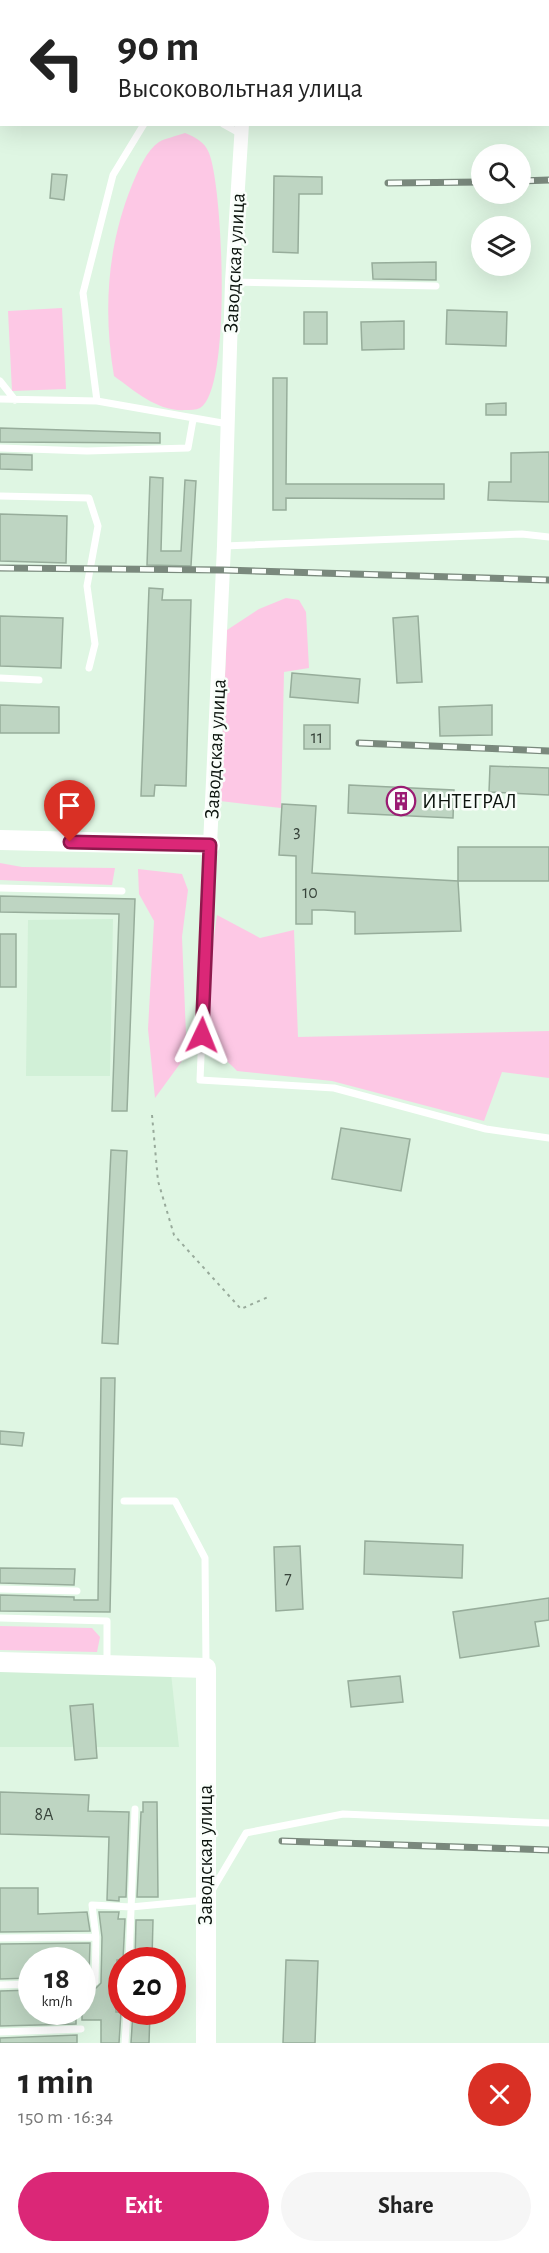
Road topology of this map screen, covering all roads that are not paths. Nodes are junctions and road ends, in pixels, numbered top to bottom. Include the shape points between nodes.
1 (143, 126) edge
2 (241, 129) edge
3 (232, 282) junction
4 (436, 286) dead end
5 (0, 381) edge
6 (0, 399) edge
7 (15, 400) junction
8 (96, 401) junction
9 (193, 420) junction
10 (228, 424) junction
11 (0, 448) edge
12 (0, 496) edge
13 (549, 537) edge
14 (225, 546) junction
15 (89, 668) dead end
16 (0, 678) edge
17 (39, 680) dead end
18 (0, 840) edge
19 (210, 845) junction
20 (0, 888) edge
21 (122, 891) dead end
22 (549, 1138) edge
23 (124, 1501) dead end
24 (0, 1588) edge
25 (77, 1591) dead end
26 (0, 1618) edge
27 (0, 1662) edge
28 (107, 1665) junction
29 (206, 1668) junction
30 (135, 1809) dead end
31 (549, 1823) edge
32 (205, 1900) junction
33 (131, 1907) junction
34 (96, 1937) junction
35 (0, 1938) edge
36 (96, 1947) edge
37 (129, 1947) edge
38 (18, 1984) edge
39 (0, 1985) edge
40 (126, 2025) edge
41 (81, 2030) dead end
42 (0, 2032) edge
43 (125, 2043) edge
44 (206, 2043) edge

1 - 8 lane via 113,175 83,293
2 - 3 street, Заводская улица
3 - 4 lane
3 - 10 street, Заводская улица
5 - 7 lane
6 - 7 lane
7 - 8 lane
8 - 9 lane
9 - 10 lane
9 - 11 lane via 188,448
10 - 14 street, Заводская улица
12 - 15 lane via 89,498 98,526 87,586 95,644
13 - 14 lane via 522,534
14 - 19 street, Заводская улица
16 - 17 lane
18 - 19 street
19 - 22 lane, Заводская улица via 200,1080 334,1088 486,1129
20 - 21 lane
23 - 29 lane via 175,1501 205,1558
24 - 25 lane
26 - 28 lane via 107,1621
27 - 28 street
28 - 29 street
29 - 32 street, Заводская улица
30 - 33 lane
31 - 32 lane via 342,1814 246,1833
32 - 33 lane
32 - 44 street, Заводская улица
33 - 34 lane via 92,1905
33 - 37 lane
34 - 35 lane
34 - 36 lane
38 - 39 lane
40 - 43 lane
41 - 42 lane

